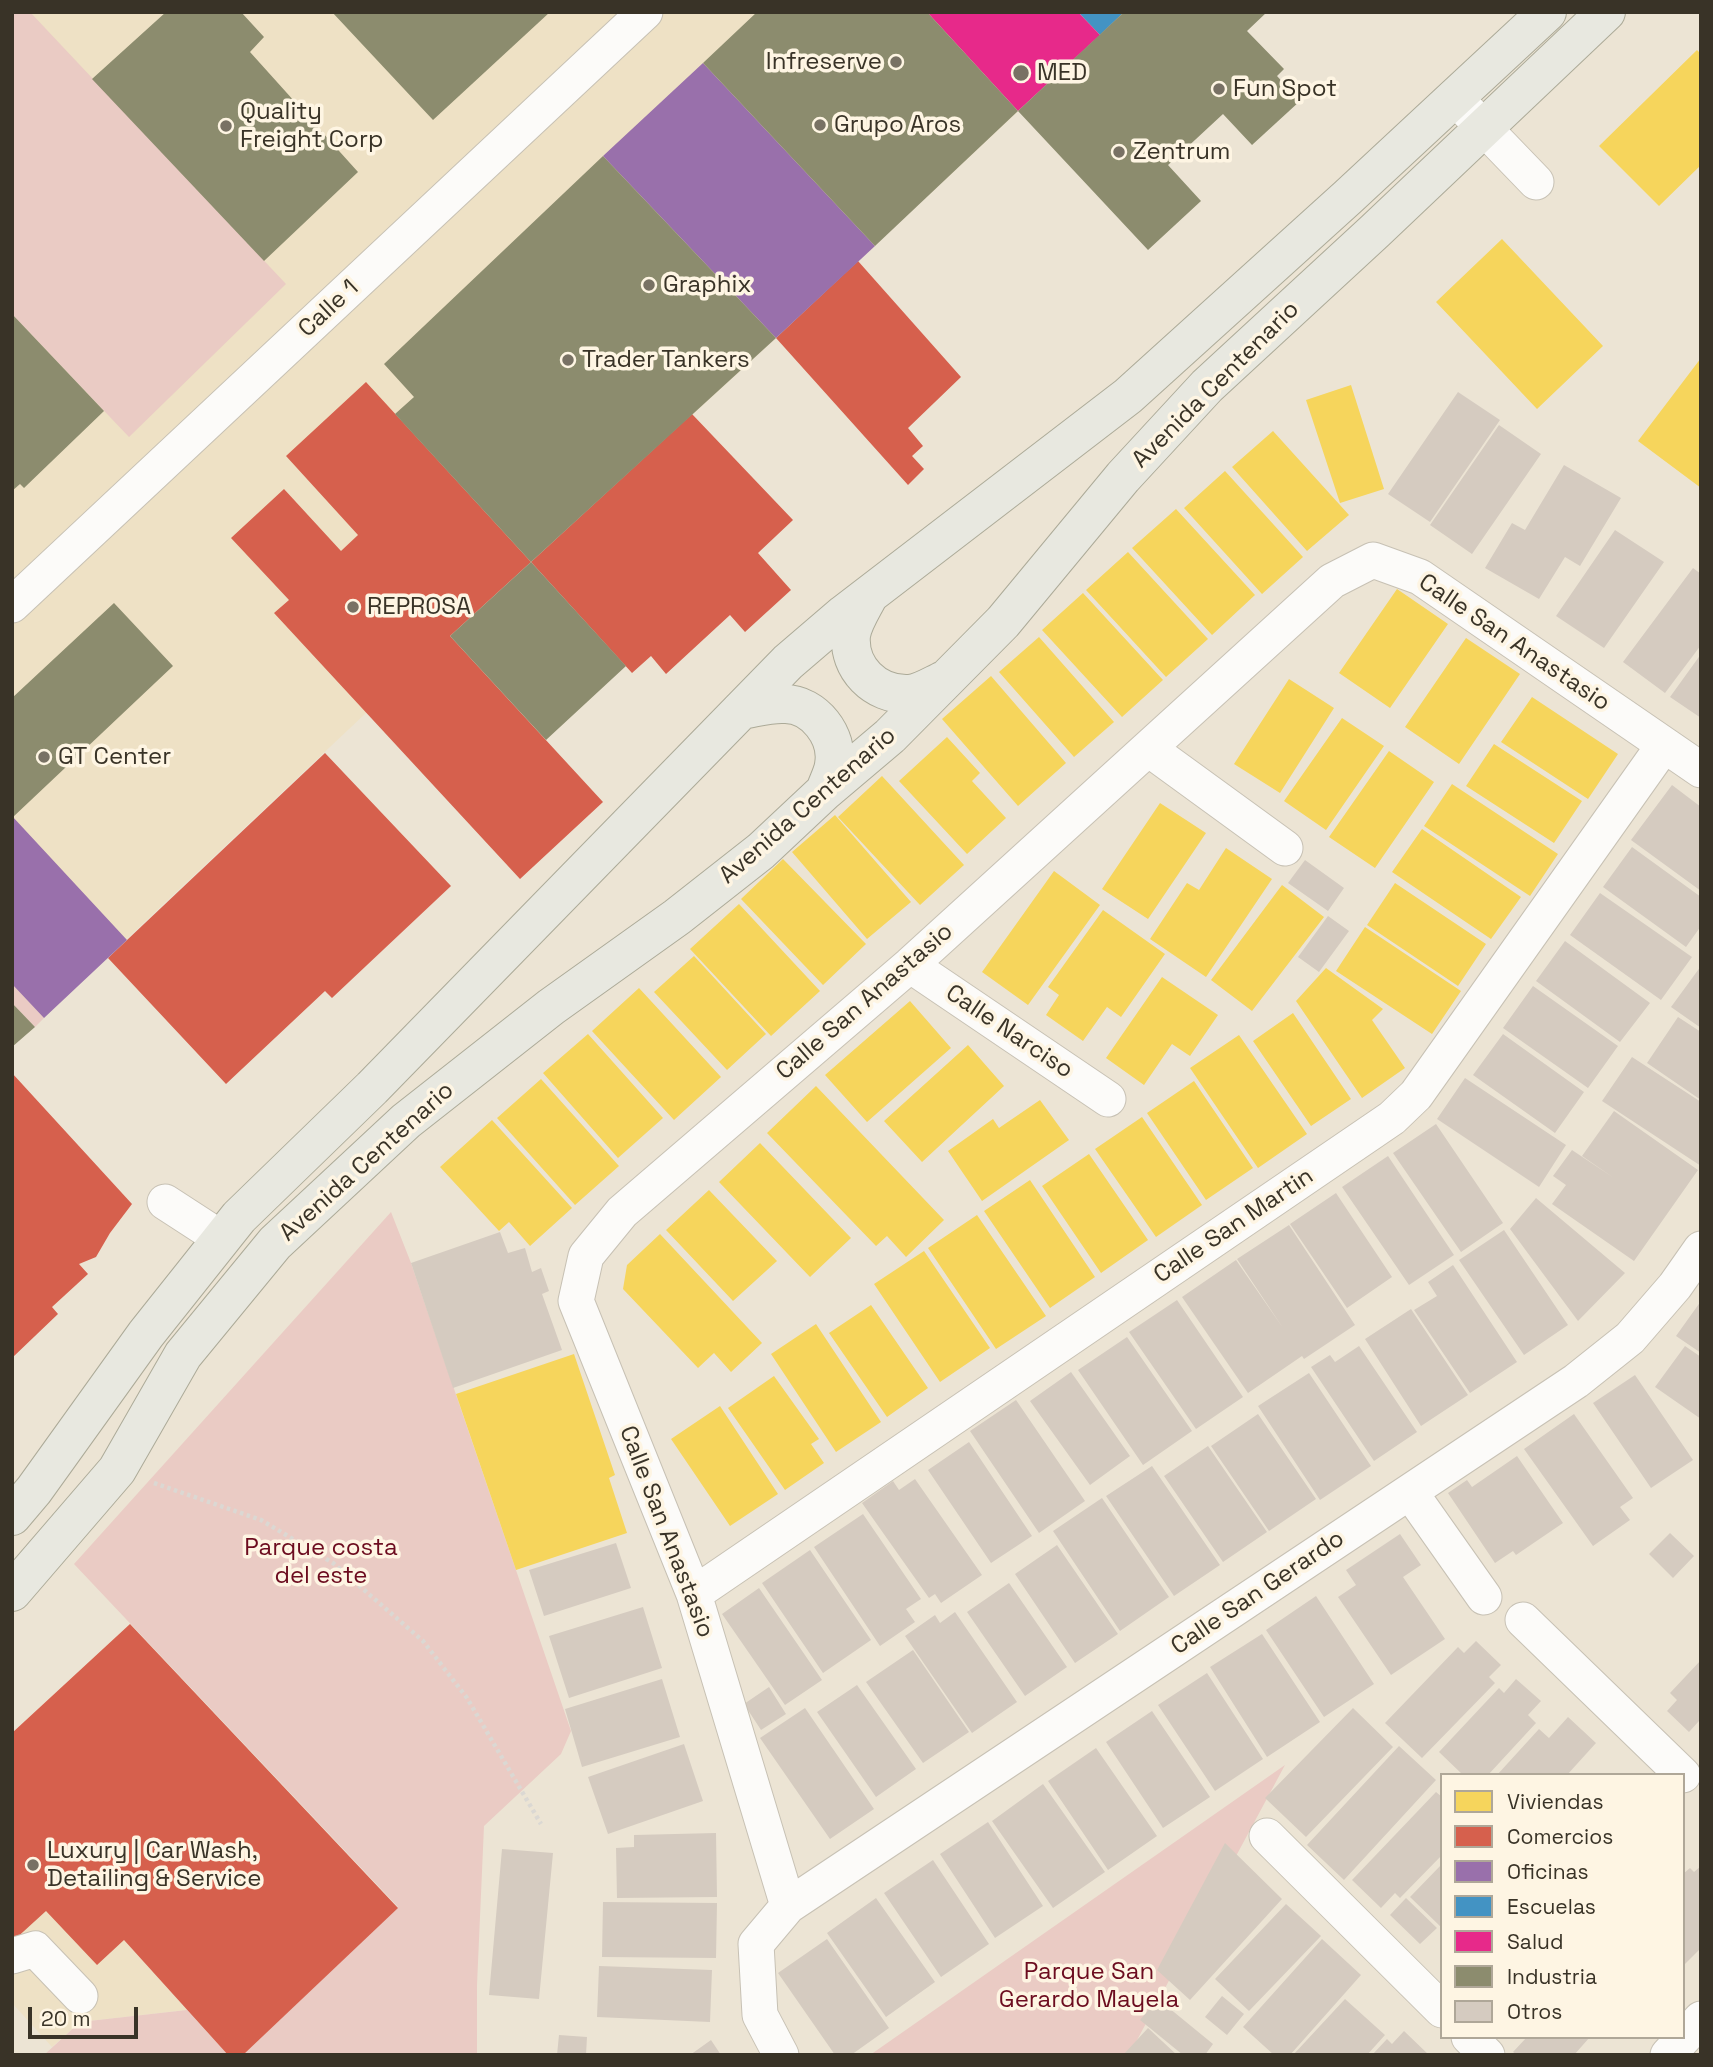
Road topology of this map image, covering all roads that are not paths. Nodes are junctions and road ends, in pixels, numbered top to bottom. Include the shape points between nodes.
1 (645, 12) edge
2 (1547, 12) edge
3 (1606, 12) edge
4 (1454, 97) junction
5 (1484, 128) junction
6 (1536, 182) dead end
7 (869, 595) junction
8 (12, 605) edge
9 (947, 679) junction
10 (741, 710) junction
11 (1664, 745) junction
12 (1149, 750) junction
13 (1701, 770) edge
14 (825, 791) junction
15 (1285, 848) dead end
16 (910, 965) junction
17 (1108, 1099) dead end
18 (165, 1202) dead end
19 (222, 1239) junction
20 (1701, 1249) edge
21 (1410, 1492) junction
22 (12, 1516) edge
23 (12, 1592) edge
24 (694, 1594) junction
25 (1484, 1597) dead end
26 (1523, 1620) dead end
27 (1681, 1773) edge
28 (1685, 1777) edge
29 (1701, 1792) edge
30 (1267, 1836) dead end
31 (788, 1906) junction
32 (12, 1956) edge
33 (80, 1996) dead end
34 (1440, 2008) edge
35 (1701, 2019) edge
36 (1685, 2036) edge
37 (1471, 2039) edge
38 (1683, 2039) edge
39 (781, 2055) edge
40 (1487, 2055) edge
41 (1668, 2055) edge

1 - 8 street, Calle 1
2 - 4 main road, Avenida Centenario
3 - 5 main road, Avenida Centenario
4 - 5 street
4 - 7 main road, Avenida Centenario via 1128,396
5 - 6 street
5 - 9 main road, Avenida Centenario via 1207,386 1123,477 1003,622
7 - 9 main road via 851,632 851,655 870,682 890,692 910,694
7 - 10 main road, Avenida Centenario via 788,662
9 - 14 main road, Avenida Centenario
10 - 14 main road via 785,704 811,712 830,735 835,751
10 - 19 main road, Avenida Centenario
11 - 12 street, Calle San Anastasio via 1420,577 1373,559 1332,581
11 - 13 street, Calle San Anastasio
11 - 24 street, Calle San Martin via 1416,1096 1392,1118
12 - 15 street
12 - 16 street, Calle San Anastasio
14 - 23 main road, Avenida Centenario via 761,851 551,1006 406,1121 275,1243 183,1355 117,1470
16 - 17 street, Calle Narciso
16 - 24 street, Calle San Anastasio via 622,1212 586,1256 576,1301
18 - 19 street
19 - 22 main road, Avenida Centenario
20 - 21 street, Calle San Gerardo via 1630,1338 1576,1381
21 - 25 street
21 - 31 street, Calle San Gerardo
24 - 31 street, Calle San Anastasio
26 - 27 street
28 - 29 street
30 - 34 street
31 - 39 street, Calle San Gerardo via 756,1944 760,2015
32 - 33 street via 35,1950
35 - 36 street
37 - 40 street
38 - 41 street

